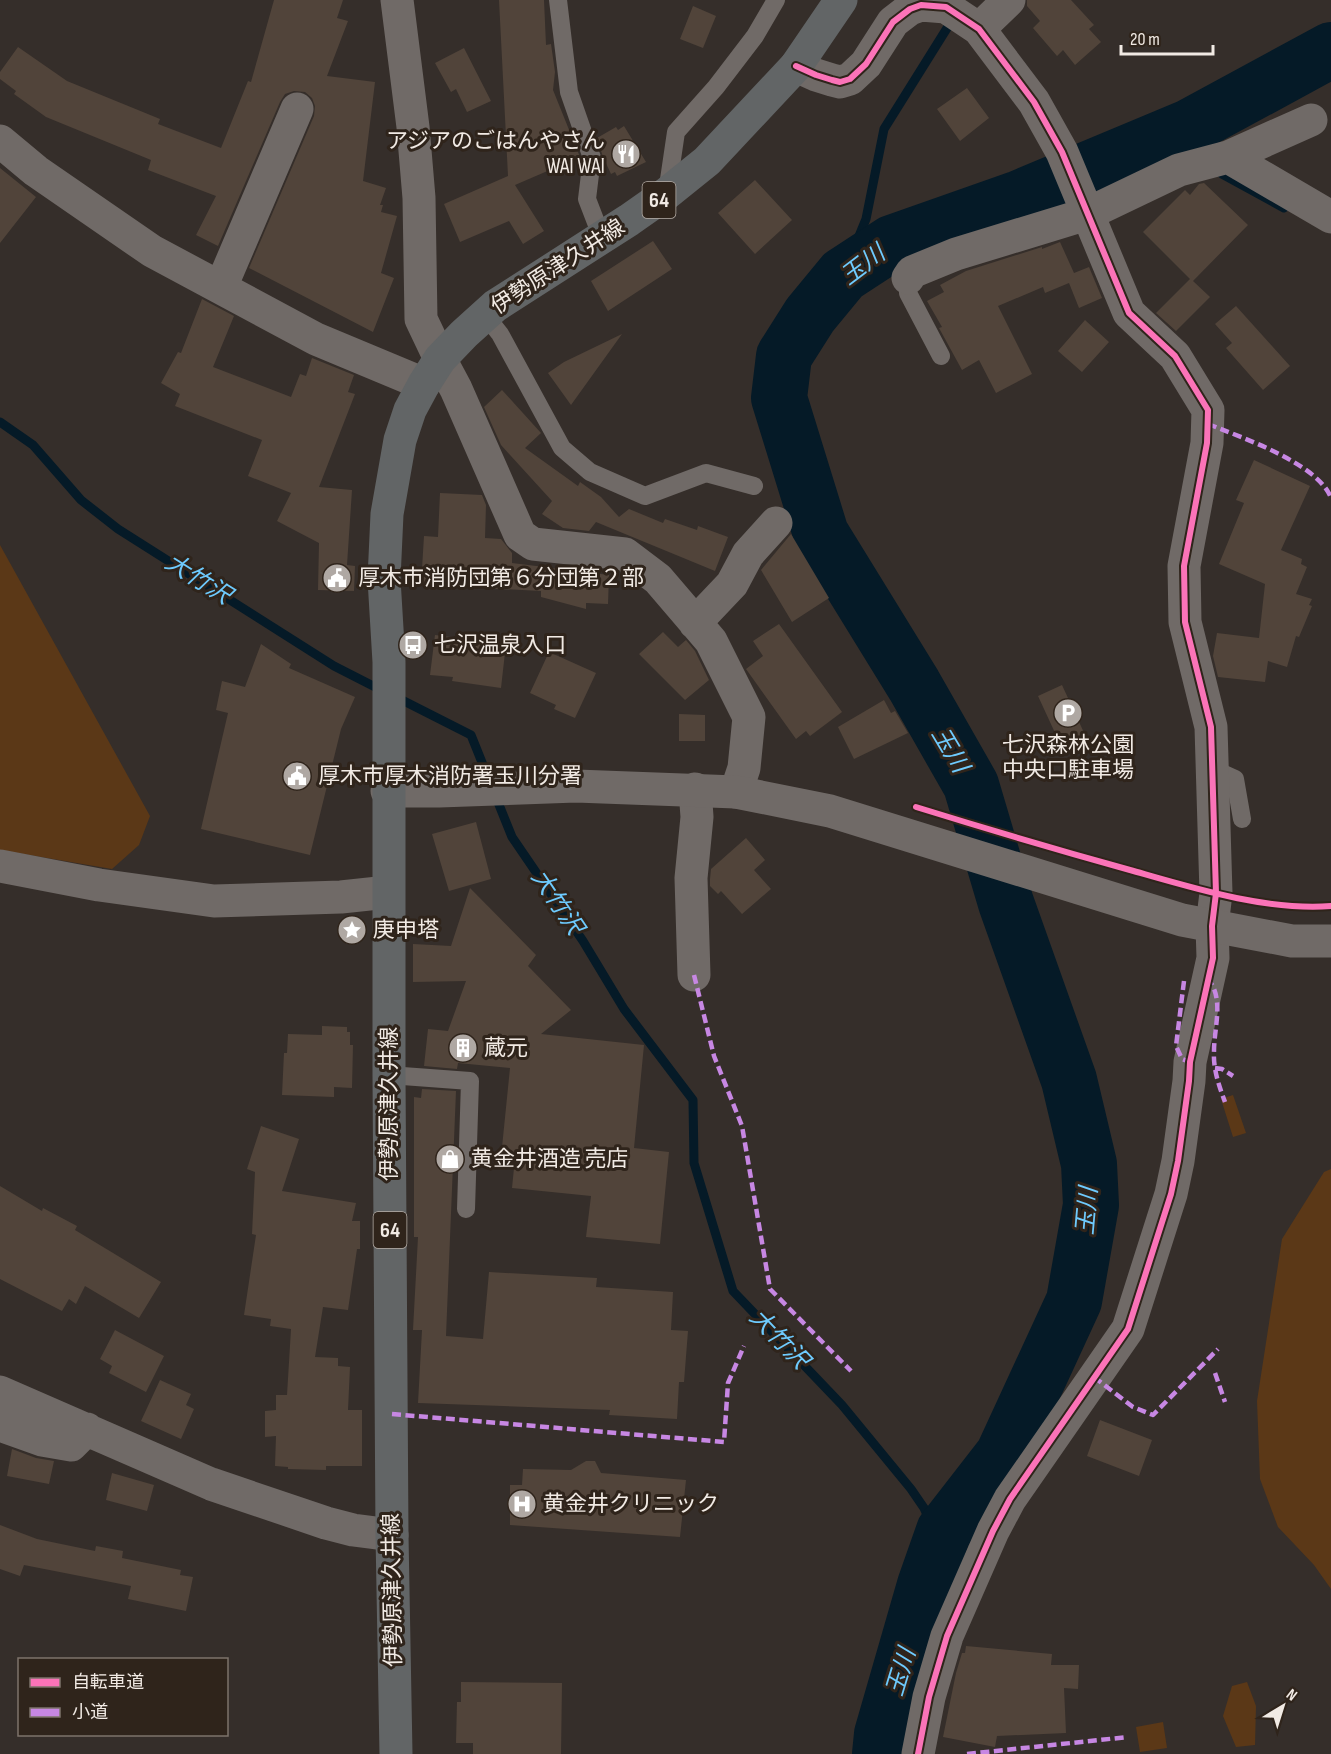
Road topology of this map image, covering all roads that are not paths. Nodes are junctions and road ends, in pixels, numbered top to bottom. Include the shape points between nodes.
1 (397, 0) edge
2 (558, 0) edge
3 (776, 0) edge
4 (841, 0) edge
5 (1009, 0) edge
6 (964, 19) junction
7 (796, 66) junction
8 (297, 109) dead end
9 (1311, 120) dead end
10 (0, 141) edge
11 (1228, 157) junction
12 (666, 194) junction
13 (1085, 208) junction
14 (1331, 217) edge
15 (602, 237) junction
16 (908, 278) joint
17 (221, 287) junction
18 (485, 315) junction
19 (941, 356) dead end
20 (432, 371) junction
21 (754, 486) dead end
22 (776, 522) dead end
23 (695, 623) junction
24 (1212, 769) junction
25 (694, 789) junction
26 (387, 791) junction
27 (736, 792) junction
28 (1242, 819) dead end
29 (0, 866) edge
30 (388, 892) junction
31 (1212, 926) junction
32 (1331, 941) edge
33 (694, 975) dead end
34 (388, 1075) junction
35 (466, 1209) dead end
36 (0, 1392) edge
37 (0, 1425) edge
38 (87, 1429) junction
39 (392, 1535) junction
40 (396, 1754) edge
41 (918, 1754) edge

1 - 20 street via 419,198 421,319
2 - 15 lane via 569,92 592,158 586,199
3 - 12 lane via 742,53 676,132
4 - 7 main road, 伊勢原津久井線 / 64
5 - 6 street
6 - 7 street via 921,5 910,9 893,22 866,64 850,79 840,82
6 - 13 street via 1034,102 1062,152
7 - 12 main road, 伊勢原津久井線 / 64 via 706,161
8 - 17 street
9 - 11 street
10 - 17 street via 36,171 152,251
11 - 13 street via 1179,170
11 - 14 street
12 - 15 main road, 伊勢原津久井線 / 64
13 - 16 street via 956,254 912,272
13 - 24 street via 1129,313 1175,356 1208,410 1207,443 1184,566 1185,621 1211,727
15 - 18 main road, 伊勢原津久井線 / 64
16 - 19 lane via 908,293
17 - 20 street via 316,339
18 - 20 main road, 伊勢原津久井線 / 64
18 - 21 lane via 500,333 562,448 590,472 645,495 706,473
20 - 23 street via 456,389 520,535 533,544 625,554 658,579
20 - 26 main road, 伊勢原津久井線 / 64 via 410,410 400,440 387,514
22 - 23 street via 748,554 732,584
23 - 27 street via 711,641 748,717 744,768
24 - 28 lane via 1235,779
24 - 31 street via 1216,893
25 - 26 street via 540,787
25 - 27 street
25 - 33 street
26 - 30 main road, 伊勢原津久井線 / 64
27 - 31 street via 830,811 1091,893
29 - 30 street via 214,901
30 - 34 main road, 伊勢原津久井線 / 64
31 - 32 street via 1292,941
31 - 41 street via 1213,958 1190,1062 1178,1161 1128,1329 1010,1499 993,1531 947,1636
34 - 35 lane via 470,1081
34 - 39 main road, 伊勢原津久井線 / 64
36 - 38 street
37 - 38 street via 42,1440 71,1445
38 - 39 street via 211,1484 353,1530
39 - 40 main road, 伊勢原津久井線 / 64

